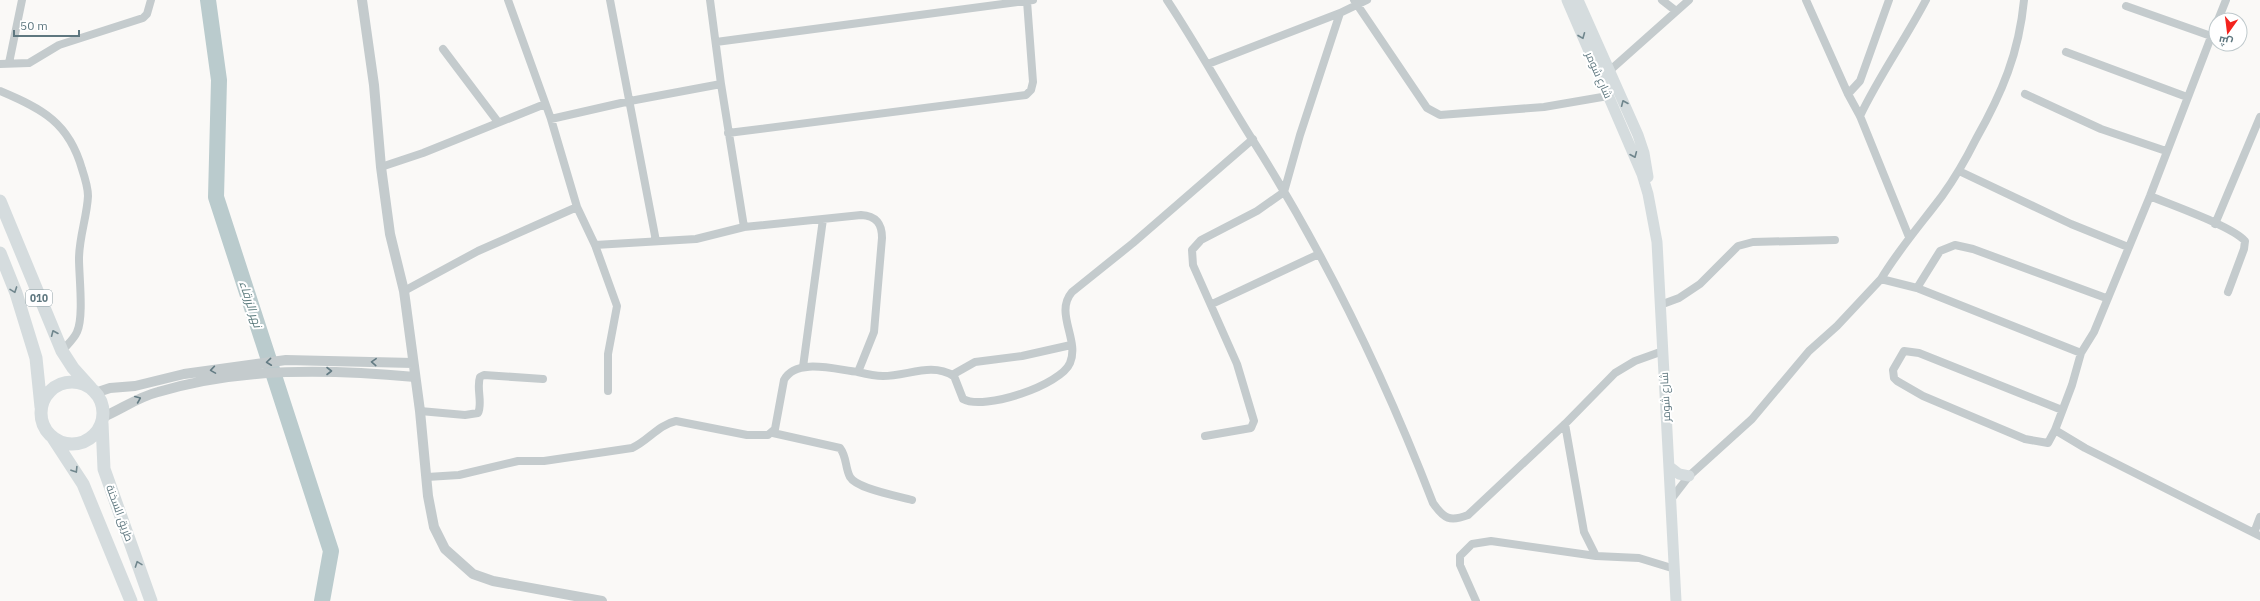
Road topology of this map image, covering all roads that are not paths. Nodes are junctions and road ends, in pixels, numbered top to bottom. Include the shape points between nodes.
1 (22, 0) edge
2 (151, 0) edge
3 (362, 0) edge
4 (508, 0) edge
5 (610, 0) edge
6 (710, 0) edge
7 (1030, 0) edge
8 (1167, 0) edge
9 (1367, 0) edge
10 (1567, 0) edge
11 (1578, 0) edge
12 (1662, 0) edge
13 (1689, 0) edge
14 (1806, 0) edge
15 (1889, 0) edge
16 (1926, 0) edge
17 (2024, 0) edge
18 (2226, 0) edge
19 (1356, 2) edge
20 (2126, 6) dead end
21 (1676, 11) junction
22 (2221, 12) edge
23 (1340, 13) junction
24 (2208, 35) edge
25 (716, 42) junction
26 (2208, 44) edge
27 (443, 49) dead end
28 (2066, 52) dead end
29 (9, 63) junction
30 (0, 64) edge
31 (1208, 64) junction
32 (1605, 74) junction
33 (721, 84) junction
34 (0, 91) edge
35 (1848, 94) junction
36 (2025, 94) dead end
37 (1608, 96) junction
38 (2187, 97) junction
39 (630, 101) junction
40 (545, 104) junction
41 (1860, 116) junction
42 (2260, 117) edge
43 (551, 119) junction
44 (498, 122) junction
45 (728, 133) junction
46 (1253, 139) junction
47 (2166, 152) junction
48 (381, 167) junction
49 (1959, 171) junction
50 (1284, 192) junction
51 (1648, 194) junction
52 (2150, 196) junction
53 (0, 201) edge
54 (577, 207) junction
55 (823, 219) junction
56 (2215, 224) junction
57 (744, 228) junction
58 (1909, 237) junction
59 (1835, 240) dead end
60 (656, 241) junction
61 (595, 245) junction
62 (2128, 247) junction
63 (0, 253) edge
64 (1319, 254) junction
65 (1881, 279) junction
66 (1917, 288) junction
67 (404, 291) junction
68 (2228, 292) dead end
69 (2106, 298) junction
70 (1212, 304) junction
71 (1660, 305) junction
72 (1071, 345) junction
73 (62, 351) junction
74 (1663, 351) junction
75 (2081, 352) junction
76 (414, 363) junction
77 (802, 367) junction
78 (858, 372) junction
79 (952, 375) junction
80 (415, 377) junction
81 (543, 379) dead end
82 (93, 390) junction
83 (608, 391) dead end
84 (41, 409) junction
85 (2062, 410) junction
86 (420, 411) junction
87 (102, 420) junction
88 (1565, 424) junction
89 (2056, 430) junction
90 (773, 433) junction
91 (1205, 436) dead end
92 (53, 438) junction
93 (1670, 467) junction
94 (1690, 476) junction
95 (427, 477) junction
96 (1672, 498) junction
97 (912, 500) dead end
98 (2260, 517) edge
99 (2257, 535) edge
100 (1596, 556) junction
101 (1675, 569) junction
102 (131, 601) edge
103 (151, 601) edge
104 (602, 601) edge
105 (1476, 601) edge
106 (1676, 601) edge

1 - 29 street
2 - 29 street via 147,14 143,18 59,45 29,62
3 - 48 street via 374,85
4 - 40 street
5 - 39 street
6 - 25 street
7 - 25 street
7 - 45 street via 1033,82 1031,90 1026,95
8 - 31 street
9 - 19 street
10 -> 32 main road, شارع شومر
11 - 32 main road, شارع شومر
12 - 21 street
13 - 21 street
14 - 35 street
15 - 35 street via 1862,76
16 - 41 street
17 - 49 street via 2017,50 2005,84
18 - 22 street
19 - 23 street
19 - 37 street via 1427,108 1440,115 1544,108
20 - 24 street
21 - 32 street
23 - 31 street
23 - 50 street
25 - 33 street
26 - 38 street
27 - 44 street
28 - 38 street
29 - 30 street
31 - 46 street
32 - 37 main road, شارع شومر
51 -> 32 main road, شارع شومر via 1644,153
33 - 39 street
33 - 45 street
34 - 73 street via 29,105 64,129 77,150 88,188 80,240 79,327 72,341
35 - 41 street
36 - 47 street via 2100,129
37 -> 51 main road, شارع شومر via 1642,174
38 - 47 street
39 - 43 street
39 - 60 street
40 - 43 street
40 - 44 street
41 - 58 street
42 - 56 street
43 - 54 street
44 - 48 street via 418,155
45 - 57 street
46 - 50 street
46 - 72 street via 1072,292 1066,310
47 - 52 street
48 - 67 street via 390,234
49 - 58 street via 1942,197
49 - 62 street via 2071,224
50 - 64 street
50 - 70 street via 1270,203 1201,240 1194,247 1193,264
51 - 71 main road, شارع شومر via 1657,242
52 - 56 street
52 - 62 street
73 -> 53 main road, 010
54 - 61 street
54 - 67 street via 454,263
55 - 57 street
55 - 77 street
55 - 78 street via 867,215 878,221 882,230 874,332
56 - 68 street via 2245,241
57 - 60 street via 696,239
58 - 65 street
59 - 71 street via 1753,242 1738,246 1700,284 1679,298
60 - 61 street
61 - 83 street via 617,306 608,354
62 - 69 street
63 -> 84 main road, 010 via 16,293 36,358
64 - 70 street
64 - 88 street via 1372,355 1405,429 1433,503 1440,513 1456,519 1468,515
65 - 66 street
65 - 94 street via 1837,326 1809,351 1752,419
66 - 69 street via 1940,251 1955,245 1973,249
66 - 75 street
67 - 76 street
69 - 75 street via 2094,332
70 - 91 street via 1237,364 1254,421 1252,428 1243,431
71 - 74 main road, شارع شومر
72 - 79 street via 1011,358 975,362
72 - 79 street via 1071,362 1062,374 1011,397 981,402 966,401 960,395 956,379
73 - 82 main road, 010
74 - 88 street via 1635,361 1615,373
74 - 93 main road, شارع شومر
75 - 85 street
76 - 80 street
76 -> 82 street via 286,360 184,374 135,386
77 - 78 street
77 - 90 street via 787,375 784,380
78 - 79 street via 883,376 924,369
80 - 86 street
87 -> 80 street via 137,399 158,392 256,375 358,372
81 - 86 street via 484,375 478,382 478,413 465,415
82 - 84 main road via 79,383 60,384 49,392
82 - 87 main road, 010 via 102,404
84 - 92 main road, 010 via 42,422
85 - 89 street
85 - 89 street via 1919,353 1904,351 1893,370 1897,381 1922,396 2025,439 2048,443
86 - 95 street
87 - 92 main road via 90,438 78,444 65,443
103 -> 87 main road, طريق السخنة / 010 via 104,469
88 - 100 street via 1584,532
89 - 99 street via 2085,448
90 - 95 street via 759,437 676,421 663,425 632,448 544,461 518,461 459,476
90 - 97 street via 840,448 845,456 848,473 856,483
92 -> 102 main road, طريق السخنة / 010 via 83,484
93 - 94 main road via 1679,474
93 - 96 main road, شارع شومر
94 - 96 street
95 - 104 street via 434,527 445,549 473,574 493,581
96 - 101 main road, شارع شومر
98 - 99 street
100 - 101 street via 1640,558
100 - 105 street via 1490,541 1472,544 1460,556 1460,565
101 - 106 main road, شارع شومر

